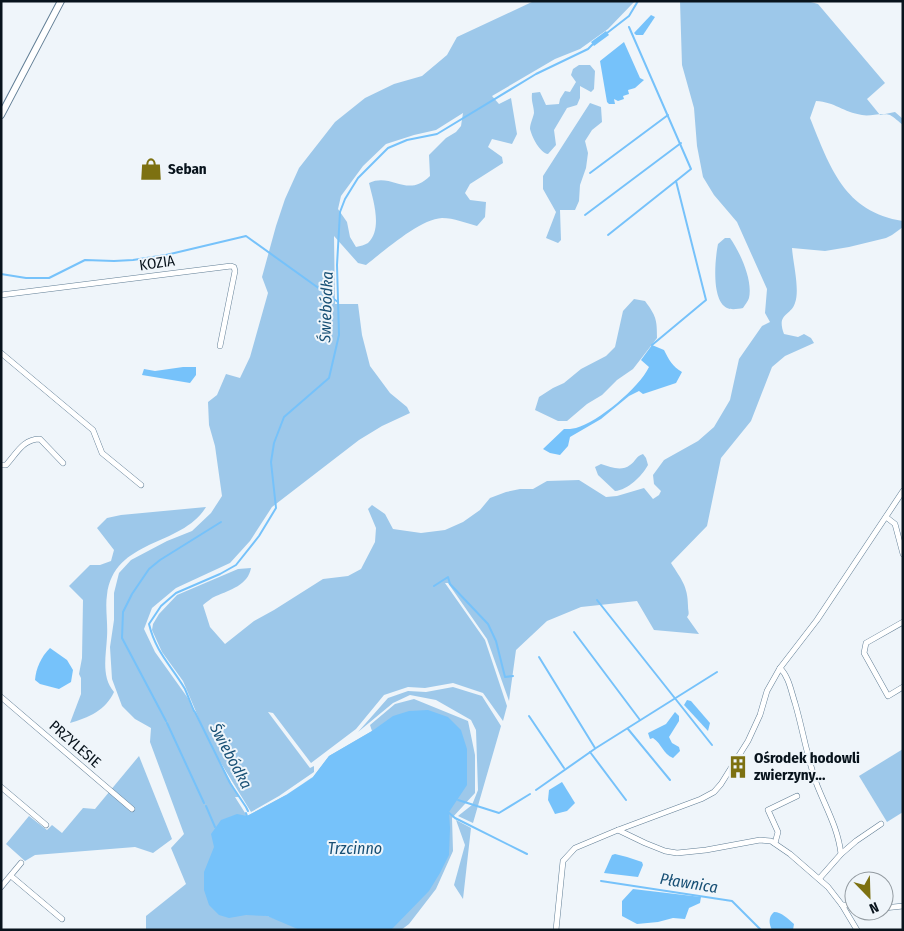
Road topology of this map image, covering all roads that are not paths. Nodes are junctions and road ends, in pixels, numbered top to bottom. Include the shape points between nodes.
1 (61, 1) edge
2 (1, 115) edge
3 (1, 295) edge
4 (220, 346) dead end
5 (1, 353) edge
6 (64, 463) dead end
7 (1, 465) edge
8 (141, 485) dead end
9 (903, 491) edge
10 (886, 517) junction
11 (903, 554) edge
12 (903, 622) edge
13 (780, 668) junction
14 (903, 687) edge
15 (1, 697) edge
16 (1, 787) edge
17 (797, 796) dead end
18 (132, 809) dead end
19 (46, 824) dead end
20 (881, 824) dead end
21 (618, 830) junction
22 (775, 843) junction
23 (841, 854) junction
24 (21, 863) dead end
25 (11, 876) junction
26 (819, 879) junction
27 (1, 888) edge
28 (842, 905) joint
29 (62, 919) dead end
30 (556, 930) edge
31 (857, 930) edge

1 - 2 street
3 - 4 street, KOZIA via 231,266 235,270
5 - 8 street via 93,430 102,453
6 - 7 street via 40,439 32,439 6,465
9 - 10 street
10 - 11 street via 895,524
10 - 13 street via 817,620
12 - 14 street via 866,643 864,653 888,696
13 - 21 street via 767,691 748,742 718,788 689,804
13 - 23 street via 788,681 817,784 839,836
15 - 18 street, PRZYLESIE
16 - 19 street
17 - 22 street via 768,810 778,832
20 - 23 street
21 - 22 street via 652,846 677,853 764,840
21 - 30 street via 575,848 563,861
22 - 26 street
23 - 26 street
24 - 25 street
25 - 27 street
25 - 29 street
26 - 28 street
28 - 31 street

